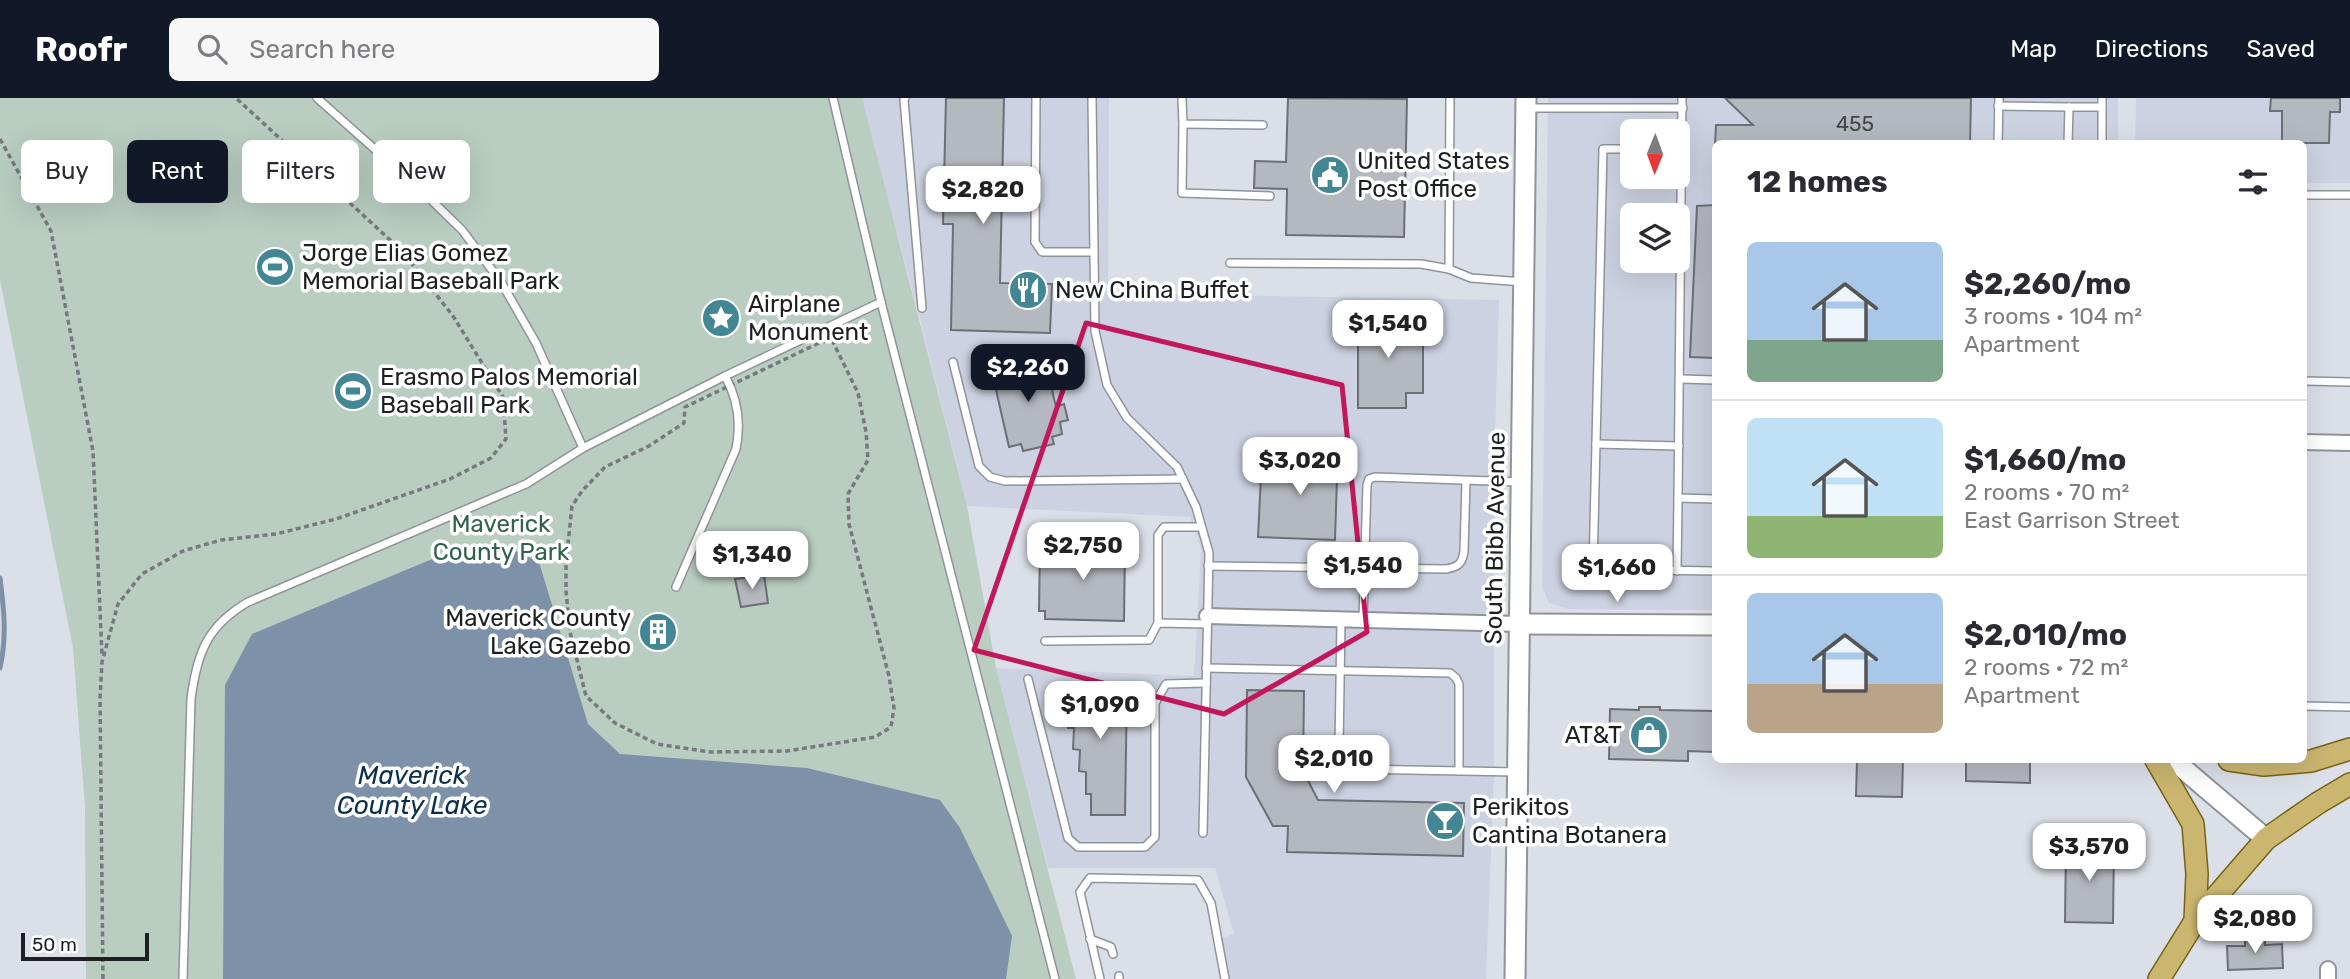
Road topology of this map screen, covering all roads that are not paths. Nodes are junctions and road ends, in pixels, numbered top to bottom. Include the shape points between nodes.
1 (317, 98) edge
2 (833, 98) edge
3 (905, 98) edge
4 (1036, 98) edge
5 (1092, 98) edge
6 (1182, 98) edge
7 (1450, 98) edge
8 (1682, 98) edge
9 (2102, 98) edge
10 (1998, 102) edge
11 (1526, 103) edge
12 (2069, 107) junction
13 (2102, 107) junction
14 (1683, 108) junction
15 (1682, 119) edge
16 (1183, 124) junction
17 (1263, 125) dead end
18 (1998, 140) edge
19 (2068, 140) edge
20 (2102, 140) edge
21 (1620, 149) edge
22 (1680, 189) edge
23 (2307, 195) edge
24 (2350, 195) edge
25 (1270, 196) dead end
26 (1094, 252) junction
27 (1230, 263) dead end
28 (1448, 269) junction
29 (1523, 282) junction
30 (881, 302) junction
31 (922, 308) dead end
32 (953, 362) dead end
33 (725, 376) junction
34 (1680, 379) junction
35 (1712, 380) edge
36 (2307, 381) edge
37 (2350, 382) edge
38 (2307, 442) edge
39 (2350, 443) edge
40 (1596, 444) junction
41 (1679, 446) junction
42 (583, 448) junction
43 (1182, 479) junction
44 (1466, 481) junction
45 (1521, 482) junction
46 (1678, 498) junction
47 (1712, 499) edge
48 (1201, 527) junction
49 (1208, 566) junction
50 (1364, 569) junction
51 (1677, 571) junction
52 (1712, 571) edge
53 (676, 587) dead end
54 (1340, 619) junction
55 (1207, 620) junction
56 (1363, 620) junction
57 (1158, 623) junction
58 (1519, 624) junction
59 (1712, 625) edge
60 (1045, 641) dead end
61 (1206, 668) junction
62 (1340, 671) junction
63 (1028, 679) dead end
64 (1206, 683) junction
65 (2307, 706) edge
66 (2350, 707) edge
67 (2350, 749) edge
68 (2307, 761) edge
69 (2158, 763) edge
70 (2177, 763) edge
71 (2250, 763) edge
72 (2287, 763) edge
73 (1458, 771) junction
74 (1518, 772) junction
75 (2350, 785) edge
76 (1203, 833) dead end
77 (2266, 839) junction
78 (2195, 921) junction
79 (1090, 939) junction
80 (1113, 954) dead end
81 (183, 979) edge
82 (1055, 979) edge
83 (1100, 979) edge
84 (1225, 979) edge
85 (1515, 979) edge
86 (2159, 979) edge

1 - 42 lane via 462,230 501,282 536,343
2 - 30 lane
3 - 31 lane
4 - 26 lane via 1035,242 1042,252
5 - 26 lane
6 - 16 lane
7 - 28 lane
8 - 14 lane
9 - 13 lane
10 - 12 lane
10 - 18 lane
11 - 14 lane
11 - 29 main road, South Bibb Avenue
12 - 13 lane
12 - 19 lane
13 - 20 lane
14 - 15 lane
16 - 17 lane
16 - 25 lane via 1182,193
21 - 40 lane via 1603,149
22 - 34 lane
23 - 24 lane
26 - 43 lane via 1095,331 1107,385 1127,418 1177,467
27 - 28 lane via 1421,264
28 - 29 lane via 1471,278
29 - 45 main road, South Bibb Avenue
30 - 33 lane
30 - 82 lane
32 - 43 lane via 979,466 990,477 1005,481
33 - 42 lane
33 - 53 lane via 738,413 736,449
34 - 35 lane
34 - 41 lane
36 - 37 lane
38 - 39 street
40 - 41 lane
40 - 51 lane via 1593,569
41 - 46 lane
42 - 81 lane via 526,484 248,602 211,633 195,667 191,699
43 - 48 lane
44 - 45 lane
44 - 50 lane via 1464,552 1457,567
44 - 50 lane via 1369,479
45 - 58 main road, South Bibb Avenue
46 - 47 lane
46 - 51 lane
48 - 49 lane
48 - 57 lane via 1164,527 1158,536
49 - 50 lane
49 - 55 lane
50 - 56 lane
51 - 52 lane
54 - 55 street
54 - 56 street
54 - 62 lane
55 - 57 lane
55 - 61 lane
56 - 58 street
57 - 60 lane via 1149,640
58 - 59 main road
58 - 74 main road, South Bibb Avenue
61 - 62 lane
61 - 64 lane
62 - 73 lane via 1339,749 1354,769
62 - 73 lane via 1450,673 1456,677
63 - 64 lane via 1068,838 1078,847 1145,847 1154,837 1155,703 1166,684
64 - 76 lane
65 - 66 lane
67 - 68 main road
69 - 78 main road via 2193,824
70 - 77 main road
71 - 72 main road
73 - 74 lane
74 - 85 main road, South Bibb Avenue
75 - 77 main road
77 - 78 main road
78 - 86 main road
79 - 80 lane via 1111,947
79 - 83 lane
79 - 84 lane via 1080,892 1090,878 1198,880 1211,903

